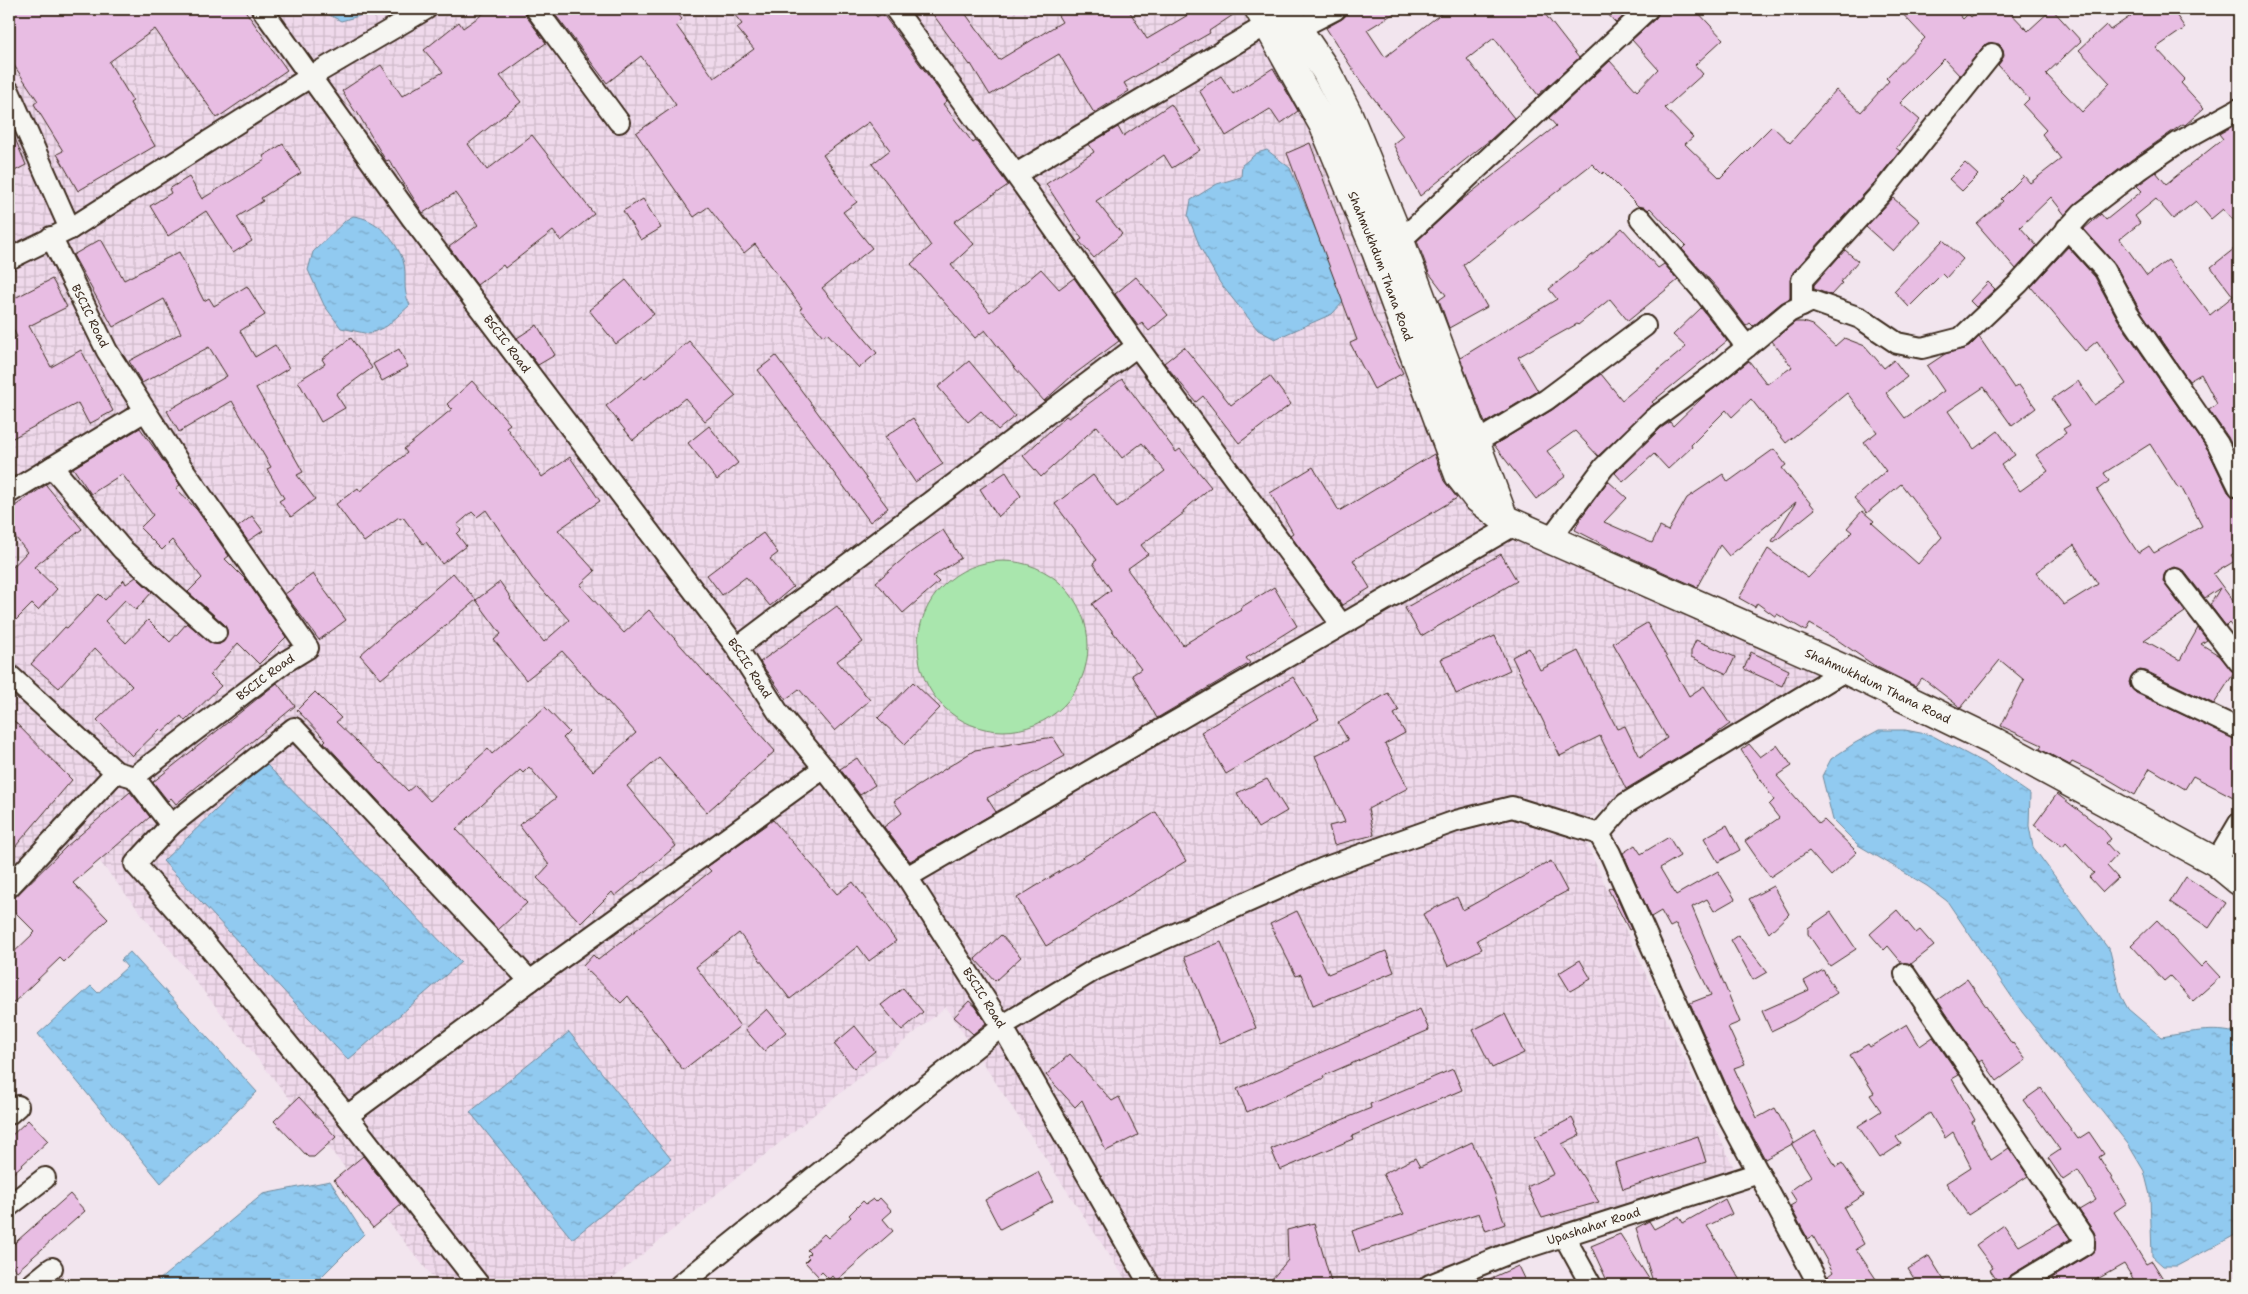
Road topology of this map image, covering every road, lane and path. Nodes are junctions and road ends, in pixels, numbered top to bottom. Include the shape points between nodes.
1 (262, 9) edge
2 (426, 9) edge
3 (536, 9) edge
4 (895, 9) edge
5 (1336, 9) edge
6 (1648, 9) edge
7 (1277, 18) edge
8 (1992, 54) dead end
9 (310, 77) junction
10 (9, 92) edge
11 (2239, 109) edge
12 (619, 122) dead end
13 (1016, 174) junction
14 (1640, 218) dead end
15 (2066, 228) junction
16 (70, 229) junction
17 (51, 237) junction
18 (1400, 241) junction
19 (9, 259) edge
20 (1802, 306) junction
21 (1645, 326) dead end
22 (1137, 346) junction
23 (1748, 347) junction
24 (146, 411) junction
25 (1475, 443) junction
26 (52, 467) junction
27 (2239, 487) edge
28 (9, 493) edge
29 (1510, 521) junction
30 (1550, 539) junction
31 (2175, 579) dead end
32 (1341, 624) junction
33 (216, 633) dead end
34 (737, 648) junction
35 (2239, 662) edge
36 (1846, 670) junction
37 (9, 674) edge
38 (2141, 682) dead end
39 (2239, 729) edge
40 (824, 768) junction
41 (125, 775) junction
42 (2239, 823) edge
43 (171, 825) junction
44 (1599, 834) junction
45 (2216, 862) junction
46 (907, 877) junction
47 (2239, 881) edge
48 (9, 887) edge
49 (1905, 974) dead end
50 (530, 981) junction
51 (1002, 1026) junction
52 (347, 1116) junction
53 (1758, 1173) junction
54 (45, 1178) dead end
55 (9, 1206) edge
56 (1564, 1236) junction
57 (52, 1268) dead end
58 (32, 1285) edge
59 (479, 1285) edge
60 (680, 1285) edge
61 (1150, 1285) edge
62 (1430, 1285) edge
63 (1591, 1285) edge
64 (1819, 1285) edge
65 (2017, 1285) edge

1 - 9 street, BSCIC Road
2 - 9 street
3 - 12 street
4 - 13 street
5 - 7 street
6 - 18 street
7 - 13 street
7 - 18 main road, Shahmukhdum Thana Road via 1326,71 1348,114
7 - 29 main road, Shahmukhdum Thana Road via 1376,251 1460,475 1477,498
8 - 20 street via 1883,192 1802,280
9 - 16 street
9 - 34 street, BSCIC Road
10 - 16 street
11 - 15 street via 2146,164
13 - 22 street
14 - 23 street
15 - 20 street via 2019,283 1961,338 1922,348 1898,343 1860,318 1812,302
15 - 27 street via 2106,270 2128,313 2218,444
16 - 17 street
17 - 19 street
17 - 24 street, BSCIC Road via 107,351
18 - 25 main road, Shahmukhdum Thana Road
20 - 23 street via 1789,312
21 - 25 street via 1546,400
22 - 32 street
22 - 34 street
23 - 30 street via 1653,419 1604,467
24 - 26 street
24 - 41 street, BSCIC Road via 308,648
25 - 29 main road, Shahmukhdum Thana Road
26 - 28 street
26 - 33 street via 122,550
29 - 30 main road, Shahmukhdum Thana Road
29 - 32 street
30 - 36 main road, Shahmukhdum Thana Road
31 - 35 street
32 - 46 street
34 - 40 street, BSCIC Road via 778,712
36 - 44 street via 1625,804
36 - 45 main road, Shahmukhdum Thana Road via 1996,742
37 - 41 street
38 - 39 street
40 - 46 street, BSCIC Road
40 - 50 street
41 - 43 street
41 - 48 street
42 - 45 street
43 - 50 street via 294,728
43 - 52 street via 135,864 206,944
44 - 51 street via 1512,807 1456,821 1324,868 1096,968
44 - 53 street via 1723,1107
45 - 47 main road, Shahmukhdum Thana Road
46 - 51 street, BSCIC Road
49 - 65 street via 2084,1238 2084,1245
50 - 52 street
51 - 60 street
51 - 61 street, BSCIC Road
52 - 59 street
53 - 56 street, Upashahar Road
53 - 64 street
54 - 55 street
56 - 62 street, Upashahar Road via 1507,1254
56 - 63 street
57 - 58 street

